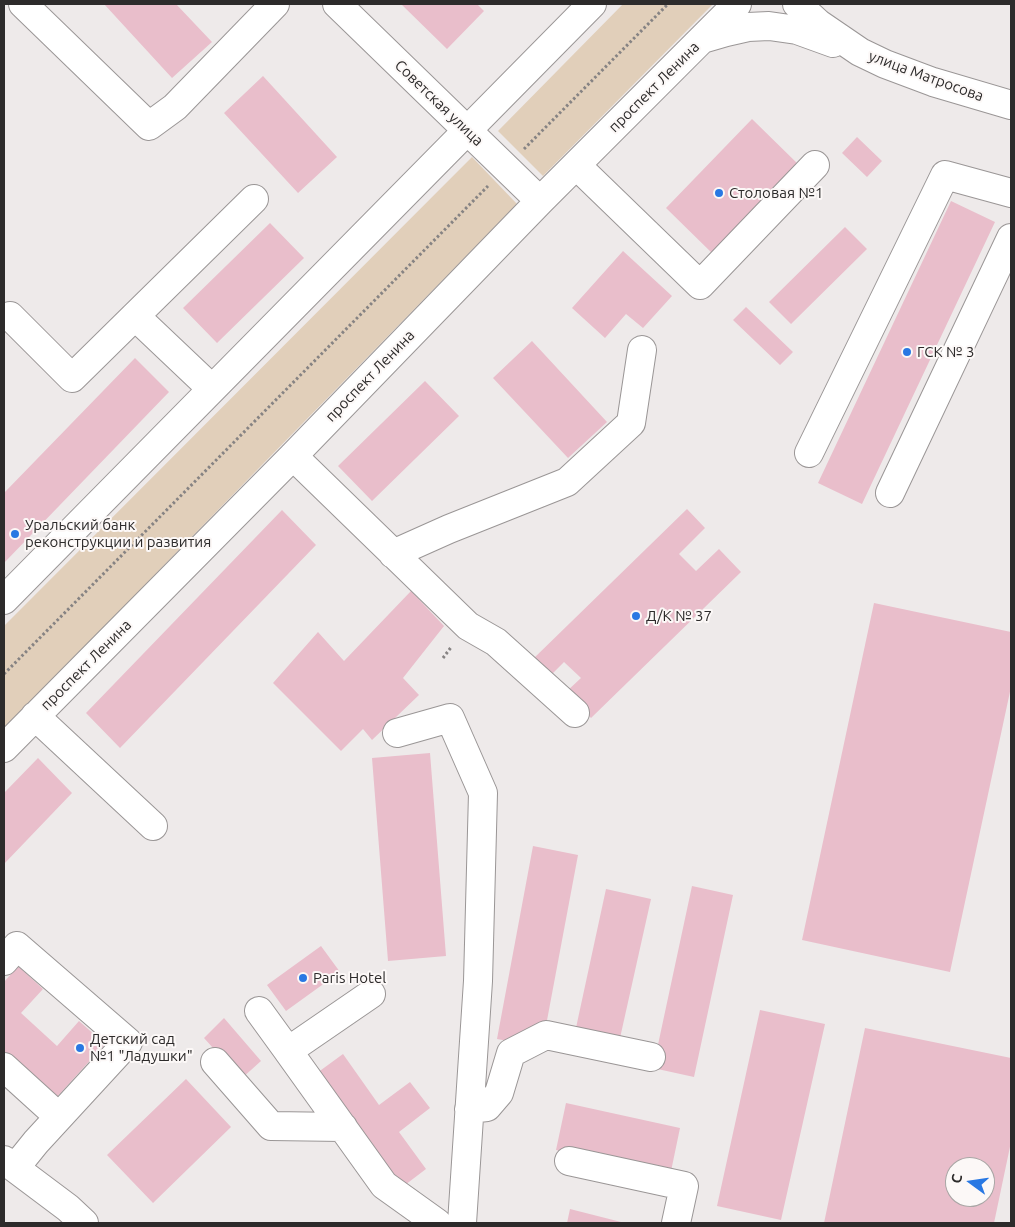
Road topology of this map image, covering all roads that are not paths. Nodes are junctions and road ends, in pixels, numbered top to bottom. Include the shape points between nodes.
1 (23, 4) edge
2 (275, 4) edge
3 (337, 4) edge
4 (592, 4) edge
5 (737, 4) edge
6 (797, 4) edge
7 (700, 40) junction
8 (860, 52) junction
9 (1011, 105) edge
10 (467, 130) junction
11 (576, 165) junction
12 (815, 165) dead end
13 (1011, 193) edge
14 (254, 199) dead end
15 (540, 201) junction
16 (1011, 238) edge
17 (10, 316) dead end
18 (135, 316) junction
19 (642, 350) dead end
20 (212, 389) junction
21 (809, 453) dead end
22 (293, 456) junction
23 (890, 494) dead end
24 (393, 554) junction
25 (4, 600) edge
26 (575, 713) dead end
27 (35, 716) junction
28 (397, 733) dead end
29 (4, 748) edge
30 (154, 826) dead end
31 (4, 961) edge
32 (371, 994) dead end
33 (259, 1012) dead end
34 (288, 1051) junction
35 (651, 1058) dead end
36 (215, 1062) dead end
37 (4, 1068) edge
38 (469, 1109) junction
39 (59, 1117) junction
40 (343, 1128) junction
41 (569, 1160) dead end
42 (9, 1164) edge
43 (84, 1223) edge
44 (437, 1223) edge
45 (462, 1223) edge
46 (676, 1223) edge

1 - 2 street via 150,126 175,106
3 - 10 street, Советская улица
4 - 10 street
5 - 7 street, проспект Ленина
6 - 8 street, улица Матросова via 819,24
7 - 8 street via 748,27 769,26 797,30
7 - 11 street, проспект Ленина
8 - 9 street, улица Матросова via 934,82
10 - 15 street, Советская улица
10 - 20 street
11 - 12 street via 700,285
11 - 15 street, проспект Ленина
13 - 21 street via 945,175
14 - 18 street
15 - 22 street, проспект Ленина
16 - 23 street
17 - 18 street via 72,378
18 - 20 street
19 - 24 street via 631,423 567,482
20 - 25 street
22 - 24 street
22 - 27 street, проспект Ленина
24 - 26 street via 468,626 496,642
27 - 29 street, проспект Ленина
27 - 30 street
28 - 38 street via 450,718 483,793 478,980
31 - 39 street via 17,946 128,1042
32 - 34 street
33 - 34 street
34 - 40 street
35 - 38 street via 546,1035 511,1053 499,1093 487,1107
36 - 40 street via 271,1126
37 - 39 street
38 - 45 street
39 - 42 street
40 - 44 street via 384,1185
41 - 46 street via 684,1186
42 - 43 street

